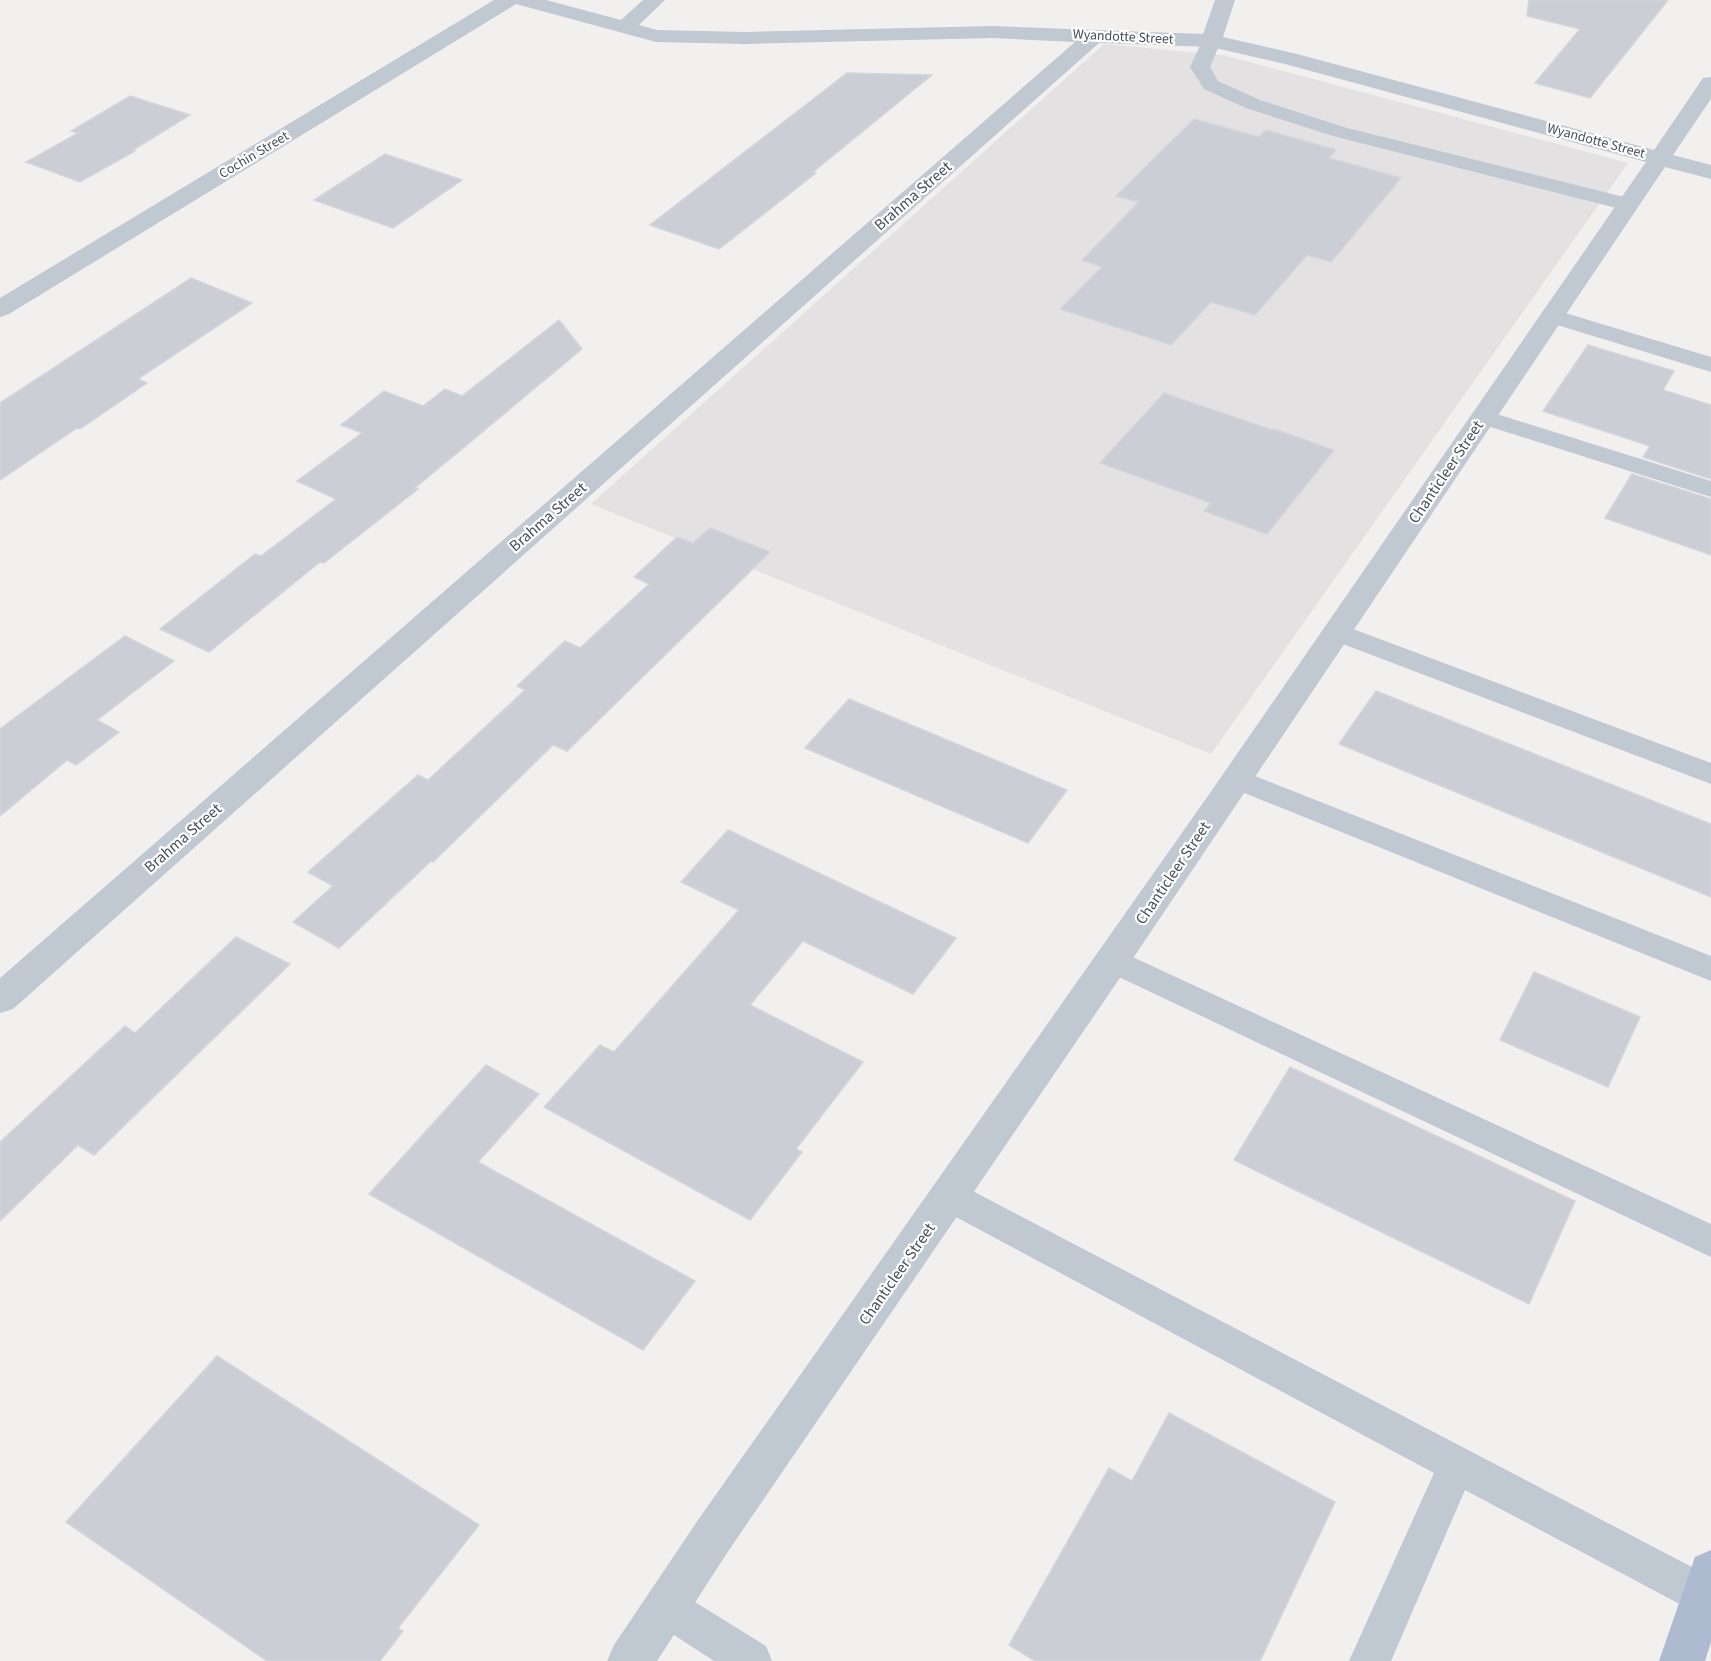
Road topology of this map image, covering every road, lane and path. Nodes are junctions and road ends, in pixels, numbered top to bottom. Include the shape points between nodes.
1 (508, 0) edge
2 (523, 0) edge
3 (655, 0) edge
4 (1225, 0) edge
5 (624, 28) junction
6 (1095, 35) junction
7 (1211, 41) junction
8 (1711, 83) edge
9 (1659, 159) junction
10 (1711, 172) edge
11 (1628, 205) junction
12 (0, 309) edge
13 (1552, 316) junction
14 (1711, 365) edge
15 (1484, 417) junction
16 (1711, 489) edge
17 (1337, 632) junction
18 (1711, 774) edge
19 (1237, 779) junction
20 (1113, 960) junction
21 (1711, 969) edge
22 (0, 999) edge
23 (951, 1197) junction
24 (1711, 1241) edge
25 (1457, 1464) junction
26 (1707, 1584) edge
27 (668, 1608) junction
28 (630, 1661) edge
29 (751, 1661) edge
30 (1370, 1661) edge
31 (1682, 1661) edge

1 - 12 street, Cochin Street
2 - 5 street, Wyandotte Street
3 - 5 street
4 - 7 street
5 - 6 street, Wyandotte Street via 656,36 746,38 992,32
6 - 7 street, Wyandotte Street
6 - 22 street, Brahma Street
7 - 9 street, Wyandotte Street
7 - 11 lane via 1200,67 1211,85 1253,104 1340,132
8 - 9 street, Chanticleer Street
9 - 10 street, Wyandotte Street
9 - 11 street, Chanticleer Street
11 - 13 street, Chanticleer Street
13 - 14 lane
13 - 15 street, Chanticleer Street
15 - 16 lane
15 - 17 street, Chanticleer Street
17 - 18 lane
17 - 19 street, Chanticleer Street
19 - 20 street, Chanticleer Street
19 - 21 lane
20 - 23 street, Chanticleer Street
20 - 24 lane
23 - 25 lane
23 - 27 street, Chanticleer Street via 715,1532
25 - 26 lane
25 - 30 lane
26 - 31 main road
27 - 28 street, Chanticleer Street
27 - 29 lane

